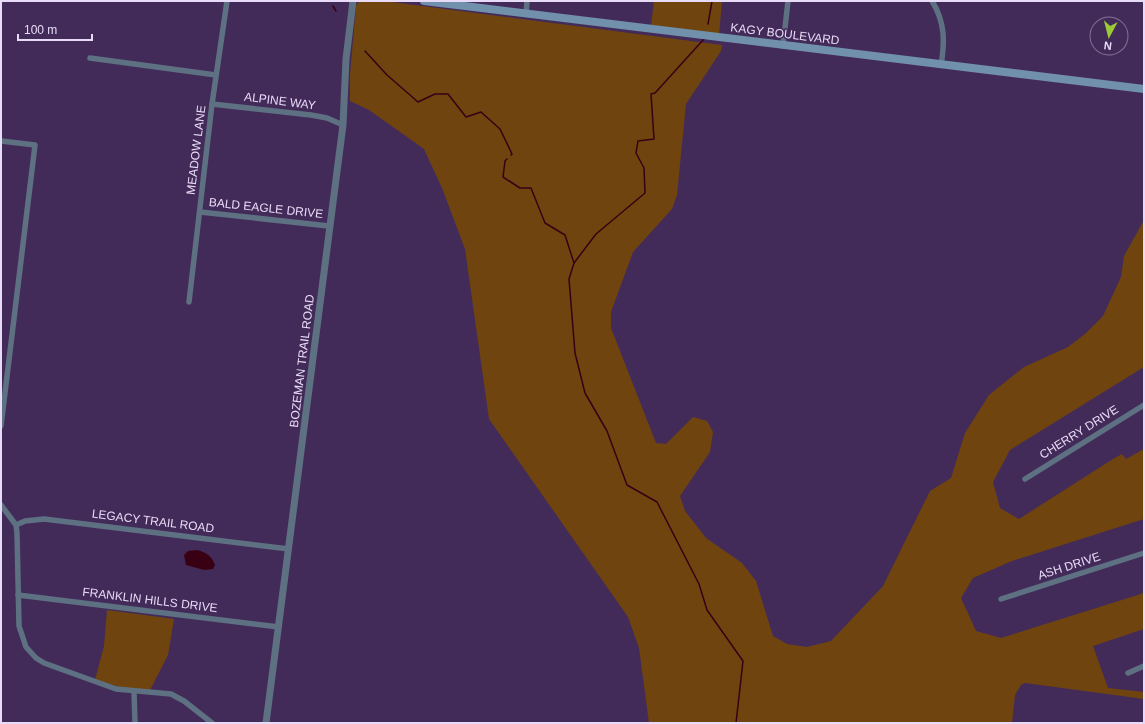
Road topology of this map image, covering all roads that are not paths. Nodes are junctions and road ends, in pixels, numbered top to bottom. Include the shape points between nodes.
1 (227, 1) edge
2 (353, 1) edge
3 (424, 1) edge
4 (527, 1) edge
5 (788, 1) edge
6 (932, 1) edge
7 (526, 14) junction
8 (783, 46) junction
9 (90, 58) dead end
10 (941, 65) junction
11 (216, 75) junction
12 (1144, 89) edge
13 (212, 104) junction
14 (343, 125) junction
15 (1, 141) edge
16 (200, 212) junction
17 (329, 226) junction
18 (189, 302) dead end
19 (1144, 405) edge
20 (1, 426) edge
21 (1025, 479) dead end
22 (1, 505) edge
23 (16, 525) junction
24 (289, 549) junction
25 (1144, 553) edge
26 (18, 595) junction
27 (1001, 599) dead end
28 (279, 627) junction
29 (1144, 666) edge
30 (1128, 673) dead end
31 (134, 692) junction
32 (135, 723) edge
33 (212, 723) edge
34 (266, 723) edge

1 - 11 street, MEADOW LANE
2 - 14 street, BOZEMAN TRAIL ROAD via 346,59
3 - 7 main road, KAGY BOULEVARD
4 - 7 street
5 - 8 street
6 - 10 street via 940,14 944,32
7 - 8 main road, KAGY BOULEVARD
8 - 10 main road, KAGY BOULEVARD
9 - 11 street
10 - 12 main road, KAGY BOULEVARD
11 - 13 street, MEADOW LANE
13 - 14 street, ALPINE WAY via 311,115
13 - 16 street, MEADOW LANE
14 - 17 street, BOZEMAN TRAIL ROAD
15 - 20 street via 35,145
16 - 17 street, BALD EAGLE DRIVE
16 - 18 street, MEADOW LANE
17 - 24 street, BOZEMAN TRAIL ROAD
19 - 21 street, CHERRY DRIVE
22 - 23 street
23 - 24 street, LEGACY TRAIL ROAD via 34,519 57,521
23 - 26 street
24 - 28 street, BOZEMAN TRAIL ROAD
25 - 27 street, ASH DRIVE
26 - 28 street, FRANKLIN HILLS DRIVE
26 - 31 street via 21,634 26,647 36,658 53,668 102,685
28 - 34 street, BOZEMAN TRAIL ROAD
29 - 30 street
31 - 32 street
31 - 33 street via 171,694

